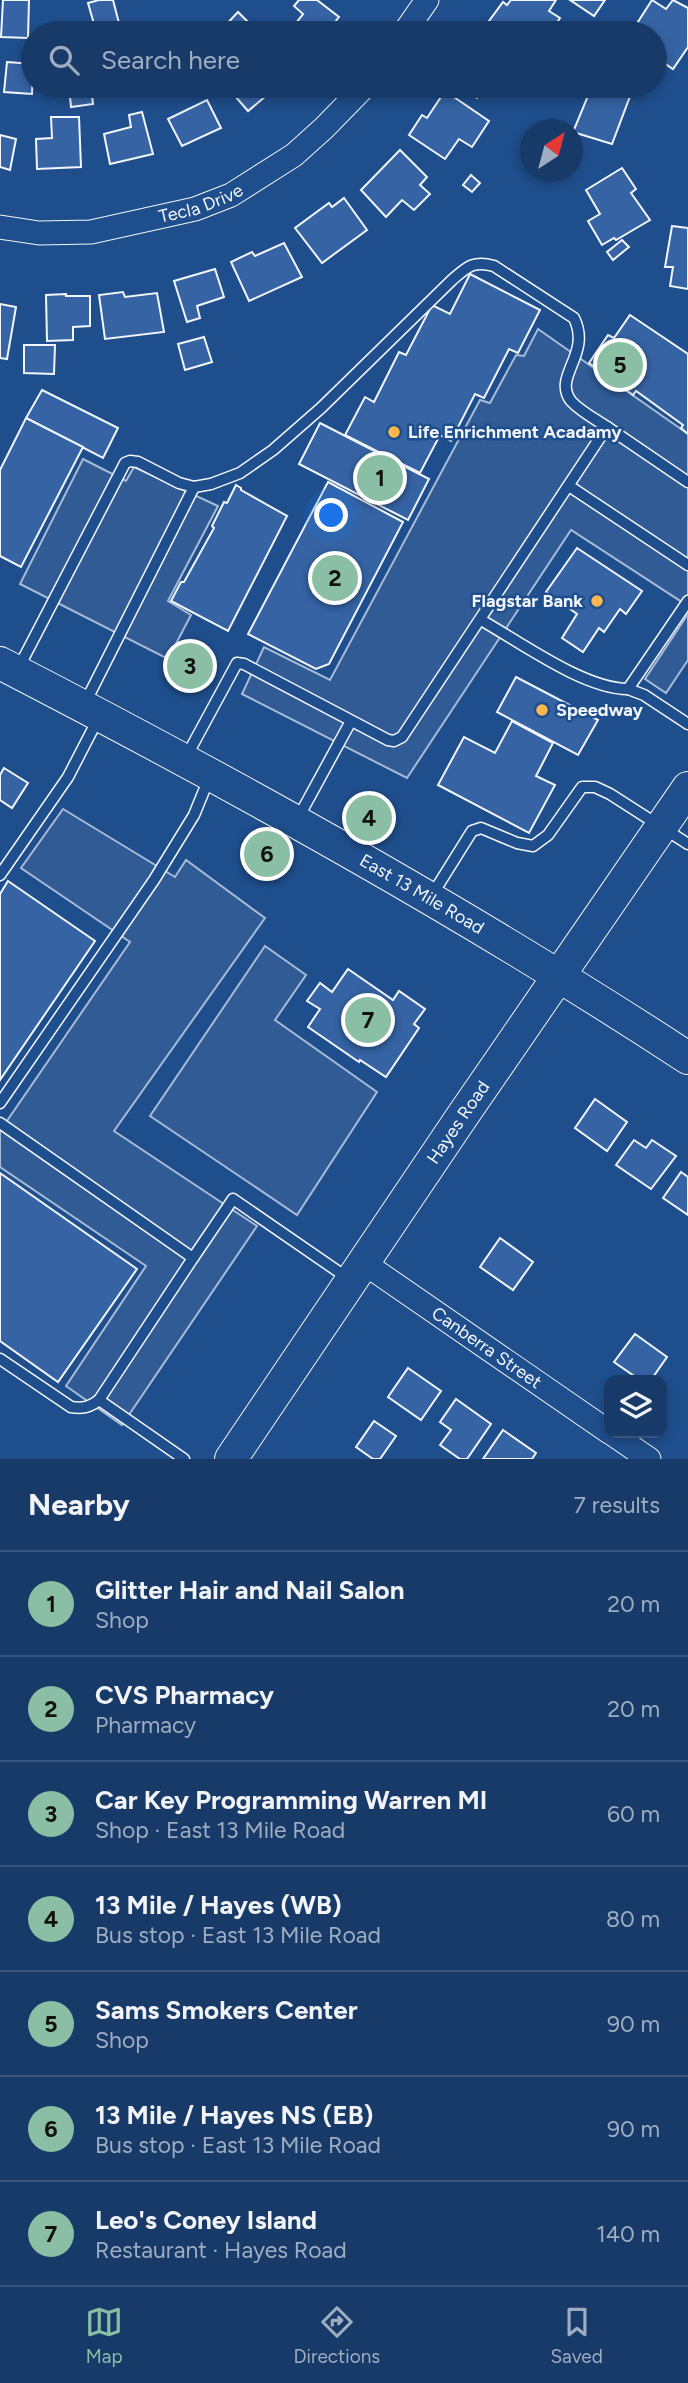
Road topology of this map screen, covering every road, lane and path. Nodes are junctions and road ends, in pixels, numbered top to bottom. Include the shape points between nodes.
1 (427, 0) edge
2 (412, 21) edge
3 (354, 98) edge
4 (0, 227) edge
5 (607, 427) junction
6 (688, 482) edge
7 (569, 486) junction
8 (194, 487) junction
9 (688, 565) edge
10 (688, 601) edge
11 (481, 620) junction
12 (8, 667) edge
13 (628, 689) junction
14 (92, 710) junction
15 (351, 721) junction
16 (688, 724) edge
17 (197, 766) junction
18 (688, 788) edge
19 (296, 821) junction
20 (661, 828) junction
21 (688, 844) edge
22 (0, 875) edge
23 (431, 897) junction
24 (559, 975) junction
25 (688, 1058) edge
26 (0, 1103) edge
27 (0, 1123) edge
28 (193, 1258) junction
29 (358, 1272) junction
30 (0, 1359) edge
31 (99, 1400) junction
32 (604, 1428) edge
33 (619, 1438) edge
34 (184, 1459) edge
35 (231, 1459) edge
36 (649, 1459) edge

1 - 2 street
3 - 4 street, Tecla Drive via 294,155 231,195 195,209 91,232 39,233
5 - 6 lane
5 - 7 lane
5 - 8 lane via 567,394 567,375 580,341 574,318 494,266 474,264 273,450 240,473
7 - 9 lane
7 - 11 lane
8 - 12 lane via 138,462 125,463
8 - 14 lane
10 - 13 lane
11 - 13 lane via 583,679
11 - 15 lane via 398,740 388,740
12 - 14 street, East 13 Mile Road
13 - 16 lane
14 - 17 street, East 13 Mile Road
14 - 22 lane via 68,777
15 - 17 lane via 237,663
15 - 19 lane
17 - 19 street, East 13 Mile Road
17 - 26 lane via 182,836
18 - 20 street, Hayes Road
19 - 23 street, East 13 Mile Road
20 - 21 lane
20 - 23 lane via 595,787 582,787 548,835 533,845 481,828 472,831
20 - 24 street, Hayes Road
23 - 24 street, East 13 Mile Road
24 - 25 street, East 13 Mile Road
24 - 29 street, Hayes Road
27 - 28 lane
28 - 29 lane via 233,1199
28 - 31 lane
29 - 32 street, Canberra Street
29 - 35 street, Hayes Road
30 - 31 lane via 71,1407 91,1406
31 - 34 lane
33 - 36 street, Canberra Street

